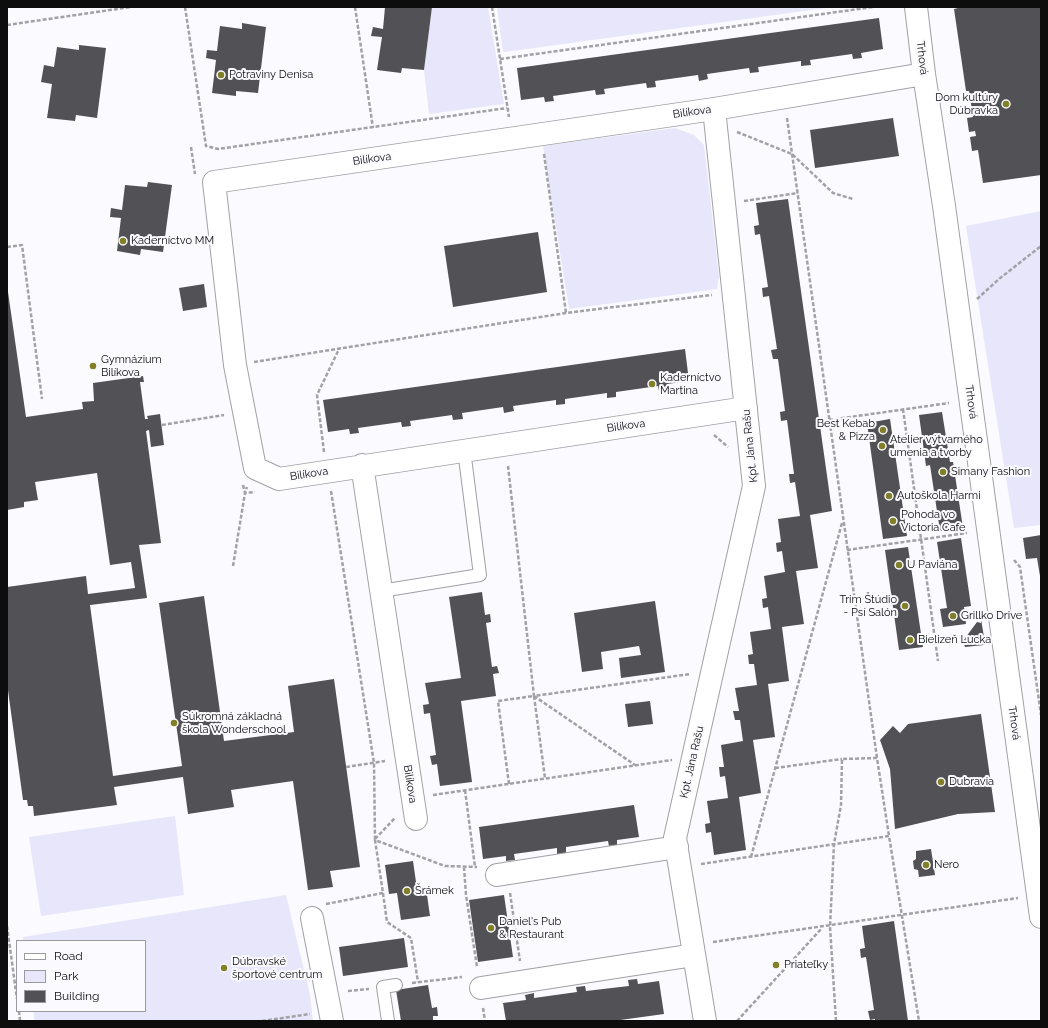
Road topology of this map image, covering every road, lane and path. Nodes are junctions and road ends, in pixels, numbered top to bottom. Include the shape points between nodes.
1 (131, 7) edge
2 (185, 7) edge
3 (355, 7) edge
4 (492, 7) edge
5 (873, 7) edge
6 (916, 7) edge
7 (7, 25) edge
8 (500, 59) junction
9 (924, 74) junction
10 (507, 108) junction
11 (714, 109) junction
12 (512, 119) dead end
13 (373, 128) junction
14 (734, 131) dead end
15 (543, 146) dead end
16 (798, 194) dead end
17 (853, 199) dead end
18 (739, 202) dead end
19 (1041, 246) edge
20 (7, 247) edge
21 (713, 295) dead end
22 (566, 314) junction
23 (959, 317) junction
24 (339, 349) junction
25 (250, 362) dead end
26 (42, 399) dead end
27 (934, 405) dead end
28 (746, 408) junction
29 (903, 409) junction
30 (244, 411) junction
31 (829, 420) dead end
32 (162, 425) dead end
33 (710, 432) dead end
34 (464, 450) junction
35 (730, 450) dead end
36 (316, 452) dead end
37 (327, 457) junction
38 (507, 463) dead end
39 (362, 465) junction
40 (249, 473) junction
41 (260, 491) dead end
42 (245, 493) junction
43 (843, 520) dead end
44 (987, 530) junction
45 (921, 539) junction
46 (847, 550) dead end
47 (1011, 556) dead end
48 (232, 566) dead end
49 (381, 591) junction
50 (938, 661) dead end
51 (698, 672) dead end
52 (534, 696) junction
53 (1041, 715) edge
54 (406, 757) junction
55 (842, 759) junction
56 (374, 763) junction
57 (635, 765) junction
58 (674, 766) dead end
59 (346, 767) dead end
60 (775, 768) junction
61 (545, 778) junction
62 (509, 784) junction
63 (465, 790) junction
64 (442, 794) dead end
65 (416, 819) dead end
66 (889, 836) junction
67 (375, 840) junction
68 (834, 844) junction
69 (677, 847) junction
70 (751, 857) junction
71 (695, 865) dead end
72 (475, 867) dead end
73 (503, 882) joint
74 (383, 893) junction
75 (1038, 894) junction
76 (316, 911) joint
77 (903, 915) junction
78 (1041, 917) edge
79 (7, 926) edge
80 (823, 927) junction
81 (830, 927) junction
82 (700, 949) junction
83 (521, 968) dead end
84 (475, 980) junction
85 (429, 981) dead end
86 (418, 982) dead end
87 (396, 985) dead end
88 (383, 987) junction
89 (16, 992) edge
90 (347, 992) dead end
91 (331, 1016) edge
92 (262, 1021) edge
93 (388, 1021) edge
94 (705, 1021) edge
95 (737, 1021) edge
96 (836, 1021) edge
97 (919, 1021) edge

1 - 7 path
2 - 13 path via 206,146 218,149
3 - 13 path
4 - 8 path
5 - 8 path
6 - 9 street, Trhová
8 - 10 path
9 - 11 street, Bilíkova
9 - 23 street, Trhová
10 - 12 path via 508,116
10 - 13 path
11 - 28 street, Kpt. Jána Rašu
11 - 30 street, Bilíkova via 214,182 235,365
14 - 17 path via 792,154 833,193
15 - 22 path
16 - 18 path
19 - 23 path via 999,279
20 - 26 path via 22,245
21 - 22 path
22 - 24 path
23 - 44 street, Trhová
24 - 25 path
24 - 37 path via 317,395
27 - 29 path
28 - 34 street, Bilíkova
28 - 69 street, Kpt. Jána Rašu via 754,486 675,838
29 - 31 path
29 - 45 path
30 - 32 path
30 - 40 street, Bilíkova
33 - 35 path
34 - 39 street, Bilíkova
34 - 49 lane via 480,575
36 - 37 path
37 - 39 street, Bilíkova
37 - 40 street, Bilíkova via 279,479
37 - 56 path
38 - 52 path
39 - 49 street, Bilíkova
40 - 42 path
40 - 42 path
41 - 42 path
42 - 48 path
43 - 60 path
44 - 45 path
44 - 75 street, Trhová
45 - 46 path
45 - 50 path
47 - 53 path via 1020,567
49 - 54 street, Bilíkova
51 - 52 path
52 - 57 path
52 - 61 path
52 - 62 path via 498,701
54 - 56 path
54 - 65 street, Bilíkova
55 - 60 path
55 - 66 path via 877,758
55 - 68 path via 842,805
56 - 59 path
56 - 67 path
57 - 58 path via 676,759
57 - 61 path
60 - 70 path
61 - 62 path
62 - 63 path
63 - 64 path
63 - 72 path
66 - 68 path
66 - 77 path
67 - 74 path
67 - 84 path via 445,866 464,867
68 - 70 path
68 - 81 path
69 - 73 street
69 - 82 street, Kpt. Jána Rašu
70 - 71 path
73 - 83 path
74 - 76 path
74 - 86 path via 388,922 411,938
75 - 77 path
75 - 78 street, Trhová
76 - 91 street
77 - 81 path
77 - 97 path
79 - 89 path
80 - 81 path
80 - 82 path
80 - 95 path
81 - 96 path
82 - 84 street
82 - 94 street, Kpt. Jána Rašu
84 - 85 path
87 - 88 lane
88 - 90 path
88 - 93 lane
91 - 92 path

